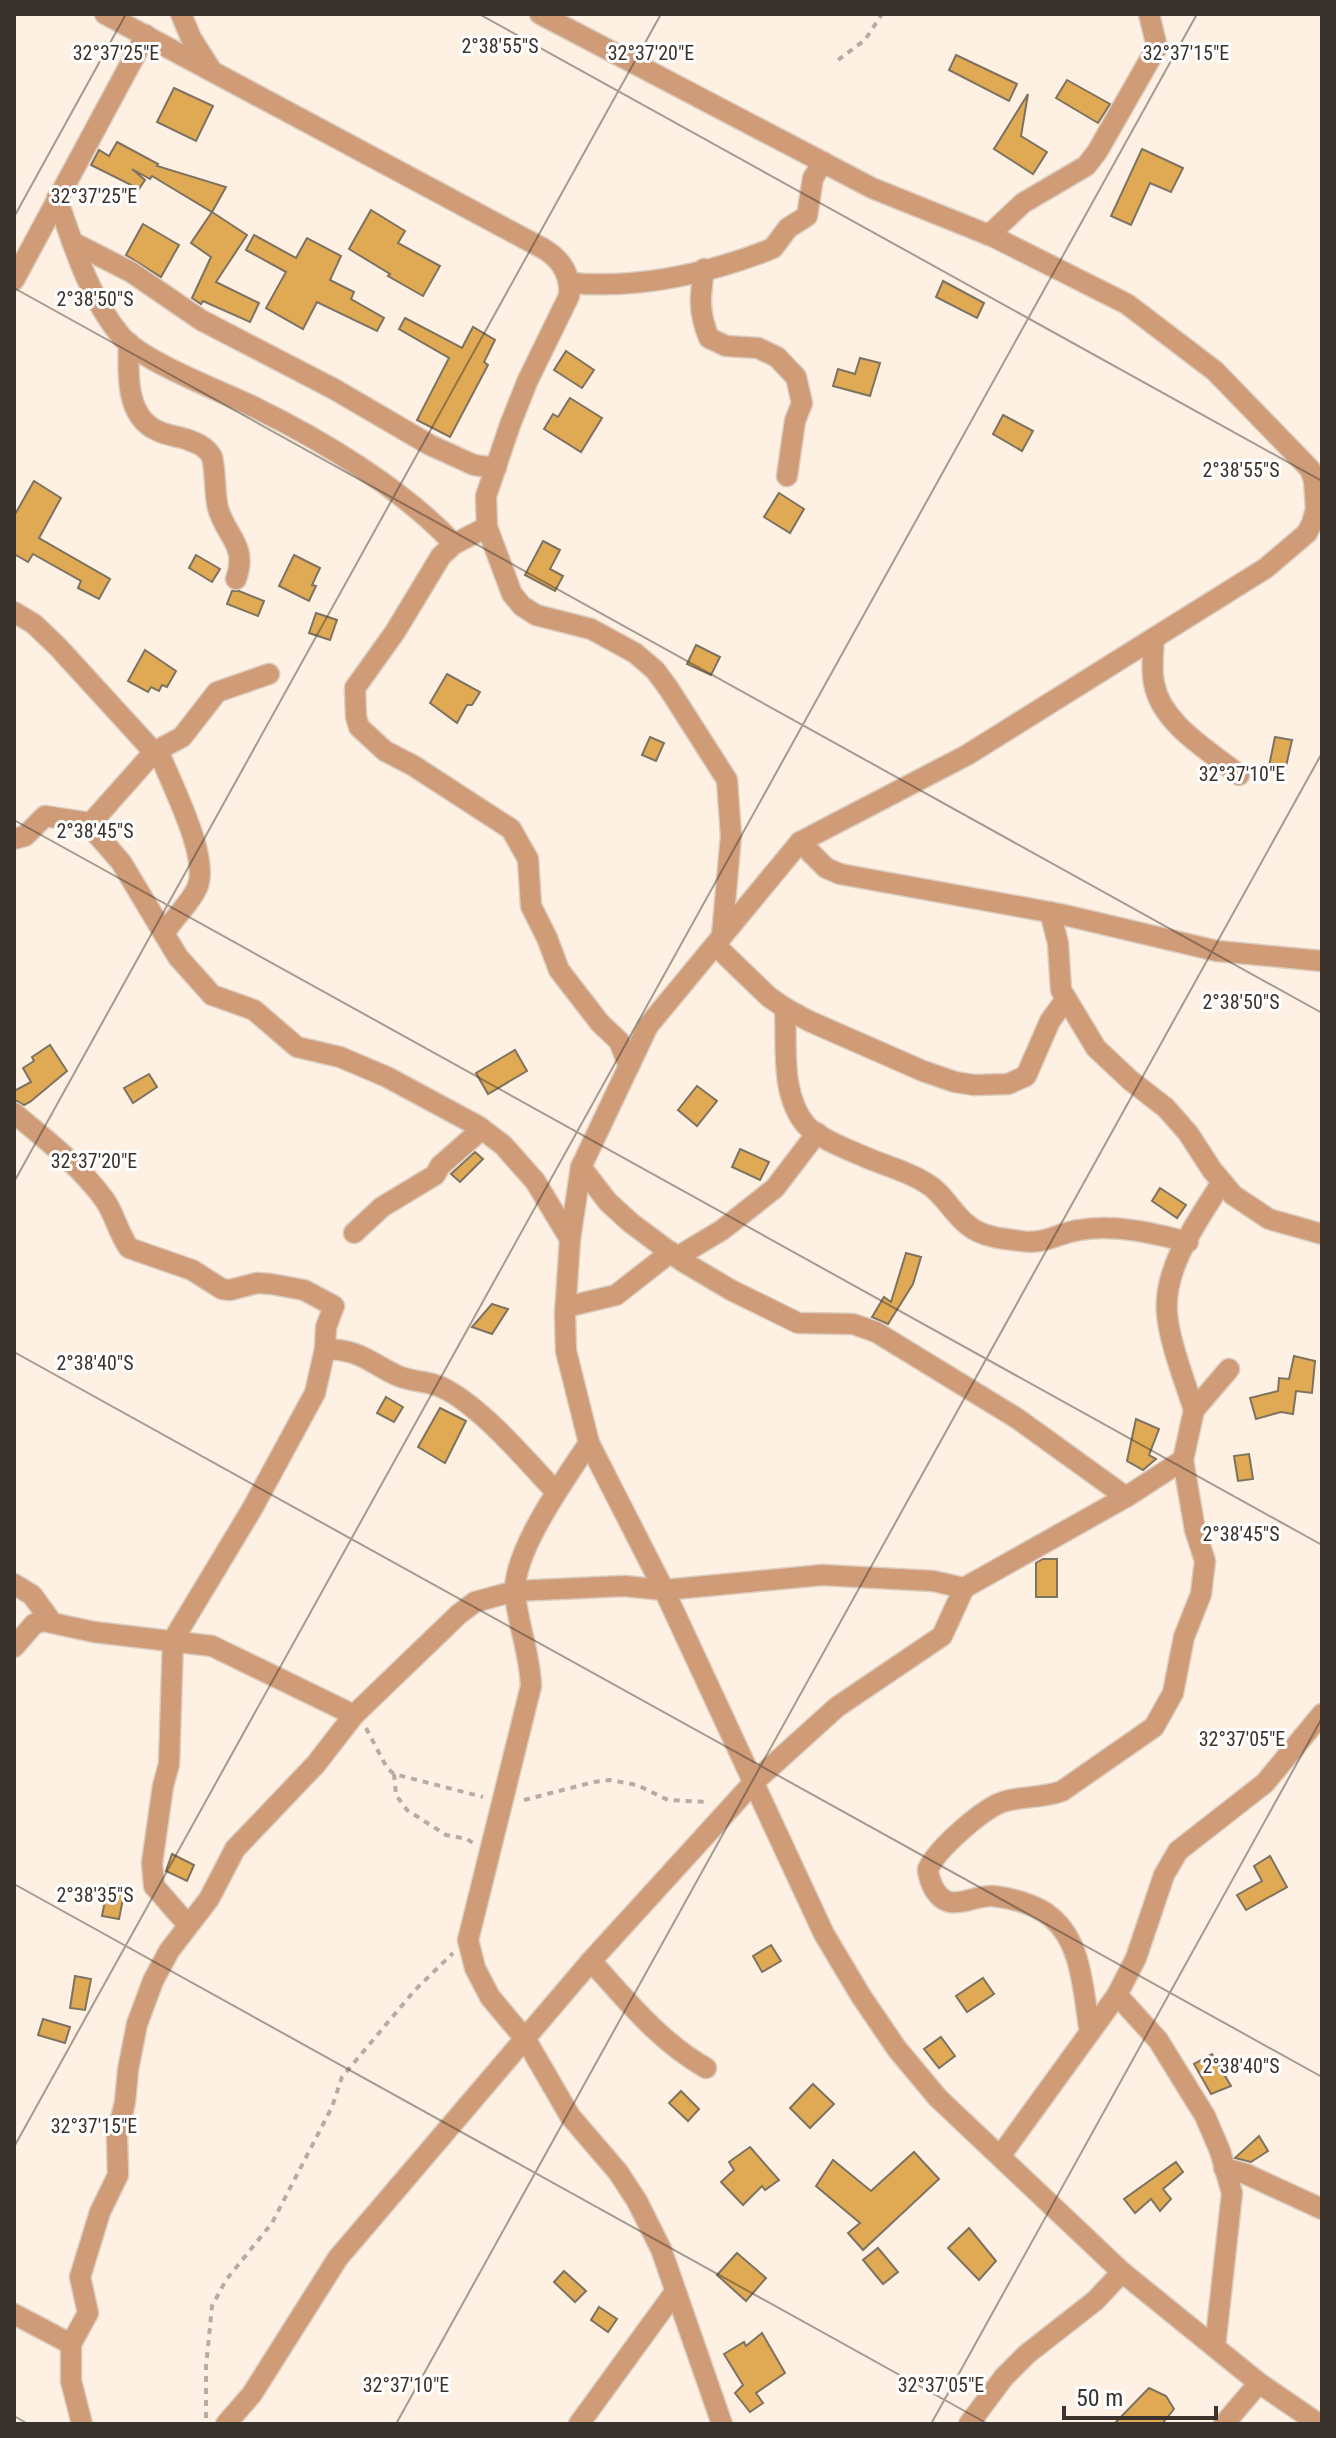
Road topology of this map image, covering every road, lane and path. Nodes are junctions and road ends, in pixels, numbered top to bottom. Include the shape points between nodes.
1 (105, 14) edge
2 (181, 14) edge
3 (540, 14) edge
4 (882, 14) edge
5 (1149, 14) edge
6 (146, 35) junction
7 (838, 60) dead end
8 (212, 71) junction
9 (823, 162) junction
10 (57, 198) junction
11 (989, 235) junction
12 (72, 242) junction
13 (704, 269) junction
14 (14, 280) edge
15 (570, 283) junction
16 (129, 343) junction
17 (496, 468) junction
18 (787, 476) dead end
19 (1318, 481) edge
20 (487, 527) junction
21 (454, 544) junction
22 (236, 579) dead end
23 (14, 612) edge
24 (1154, 638) junction
25 (269, 674) dead end
26 (156, 751) junction
27 (1239, 775) dead end
28 (87, 823) junction
29 (14, 839) edge
30 (800, 842) junction
31 (1050, 912) junction
32 (164, 934) junction
33 (718, 941) junction
34 (1322, 961) edge
35 (1066, 999) junction
36 (785, 1008) junction
37 (629, 1066) junction
38 (14, 1113) edge
39 (482, 1129) junction
40 (817, 1133) junction
41 (581, 1167) junction
42 (1222, 1182) junction
43 (354, 1233) dead end
44 (1322, 1234) edge
45 (570, 1239) junction
46 (1188, 1242) junction
47 (674, 1254) junction
48 (566, 1307) junction
49 (325, 1349) junction
50 (1229, 1369) dead end
51 (1194, 1410) junction
52 (589, 1443) junction
53 (1183, 1460) junction
54 (556, 1492) junction
55 (1126, 1497) junction
56 (14, 1584) edge
57 (964, 1588) junction
58 (664, 1590) junction
59 (515, 1591) junction
60 (51, 1621) junction
61 (173, 1640) junction
62 (14, 1647) edge
63 (357, 1712) junction
64 (1322, 1714) edge
65 (394, 1774) junction
66 (754, 1782) junction
67 (503, 1801) junction
68 (734, 1804) junction
69 (486, 1866) junction
70 (188, 1925) junction
71 (468, 1940) junction
72 (591, 1961) junction
73 (1117, 1995) junction
74 (1090, 2032) junction
75 (526, 2040) junction
76 (706, 2068) dead end
77 (1001, 2155) junction
78 (1224, 2168) junction
79 (1322, 2209) edge
80 (1122, 2272) junction
81 (675, 2292) junction
82 (14, 2314) edge
83 (71, 2344) junction
84 (1215, 2347) junction
85 (1259, 2383) junction
86 (82, 2424) edge
87 (206, 2424) edge
88 (226, 2424) edge
89 (579, 2424) edge
90 (722, 2424) edge
91 (969, 2424) edge
92 (1224, 2424) edge
93 (1319, 2424) edge

1 - 6 street
2 - 8 street
3 - 9 street
4 - 7 path via 865,40
5 - 11 street via 1157,47 1097,152 1086,166 1023,203
6 - 8 street
6 - 10 street
8 - 15 street via 544,249 556,257
9 - 11 street via 872,188
9 - 13 street via 813,178 807,216 788,228 773,248
10 - 12 street
10 - 14 street
11 - 19 street via 1127,304 1215,371
12 - 16 street via 108,317
12 - 17 street via 131,272 201,320 430,445 474,465
13 - 15 street via 641,284
13 - 18 street via 701,318 709,338 726,346 758,348 777,357 796,377 802,403
15 - 17 street
16 - 21 street via 336,454 394,491
16 - 22 street via 131,395 138,413 158,432 200,445 212,457 217,504 240,554
17 - 20 street via 486,496
19 - 24 street via 1307,533 1266,568
20 - 21 street
20 - 33 street via 504,577 522,606 536,615 591,629 635,653 669,689 727,780 731,835
21 - 37 street via 355,688 359,727 385,751 511,829 528,859 531,906 559,970 619,1041
23 - 26 street via 58,647
24 - 27 street via 1154,686 1161,702 1173,719
24 - 30 street via 967,755
25 - 26 street via 217,692 182,737
26 - 28 street via 95,821
26 - 32 street via 201,865 198,886
28 - 29 street via 45,816 25,836
28 - 32 street via 121,862
30 - 31 street via 826,868 840,874
30 - 33 street
31 - 34 street via 1217,951
31 - 35 street
32 - 39 street via 212,995 254,1010 297,1047 340,1057 387,1077
33 - 36 street
33 - 37 street via 648,1026
35 - 36 street via 1050,1021 1026,1076 987,1086 923,1071
35 - 42 street via 1096,1048 1166,1108
36 - 40 street via 788,1084 797,1111
37 - 41 street
38 - 49 street via 96,1189 131,1250 192,1270 222,1289 271,1284 304,1290 332,1304
39 - 43 street via 435,1175 382,1207
39 - 45 street via 535,1181
40 - 46 street via 926,1183 968,1226 985,1235 1041,1242 1094,1229 1154,1233
40 - 47 street via 775,1188 722,1230
41 - 45 street
41 - 47 street via 608,1202
42 - 44 street via 1269,1219
42 - 46 street
45 - 48 street
46 - 51 street via 1176,1265 1167,1313
47 - 48 street via 616,1295
47 - 55 street via 798,1323 853,1324 876,1332 1018,1419
48 - 52 street via 566,1351
49 - 54 street via 360,1354 399,1376 428,1381 458,1396
49 - 61 street via 315,1393
50 - 51 street
51 - 53 street
52 - 54 street
52 - 58 street
53 - 55 street
53 - 74 street via 1205,1561 1201,1594 1162,1715 1142,1737 1062,1791 986,1809 928,1869 938,1896 946,1901 992,1896 1037,1907 1052,1917 1075,1951
54 - 59 street via 527,1547
55 - 57 street
56 - 60 street via 32,1595
57 - 58 street via 933,1581 822,1575
57 - 66 street via 942,1636 837,1707
58 - 59 street via 624,1586
58 - 66 street
59 - 63 street via 475,1602 459,1614
59 - 67 street via 531,1686
60 - 61 street via 94,1632
60 - 62 street via 34,1624
61 - 63 street via 212,1646
61 - 70 street via 169,1764 152,1863 154,1886
63 - 65 path
63 - 70 street via 235,1849 209,1899
64 - 73 street via 1265,1783 1178,1851
65 - 67 path
65 - 69 path via 396,1795 407,1810 446,1835 473,1842
66 - 68 street
66 - 77 street via 824,1934 861,1996 938,2098
67 - 68 path via 530,1800 610,1780 637,1785 668,1800
67 - 69 street
68 - 72 street
69 - 71 street
70 - 83 street via 153,1981 137,2024 117,2135 118,2175 88,2248 80,2277 88,2313
71 - 75 street via 490,1997
71 - 87 path via 415,1990 342,2077 272,2223 226,2280 212,2306
72 - 75 street
72 - 76 street via 648,2024
73 - 74 street
73 - 78 street via 1158,2040 1191,2093
74 - 77 street
75 - 81 street via 570,2116 637,2201
75 - 88 street via 338,2258 252,2394
77 - 80 street
78 - 79 street
78 - 84 street via 1232,2193
80 - 84 street
80 - 91 street via 1096,2300 1027,2354
81 - 89 street
81 - 90 street
82 - 83 street
83 - 86 street via 71,2381
84 - 85 street
85 - 92 street
85 - 93 street

